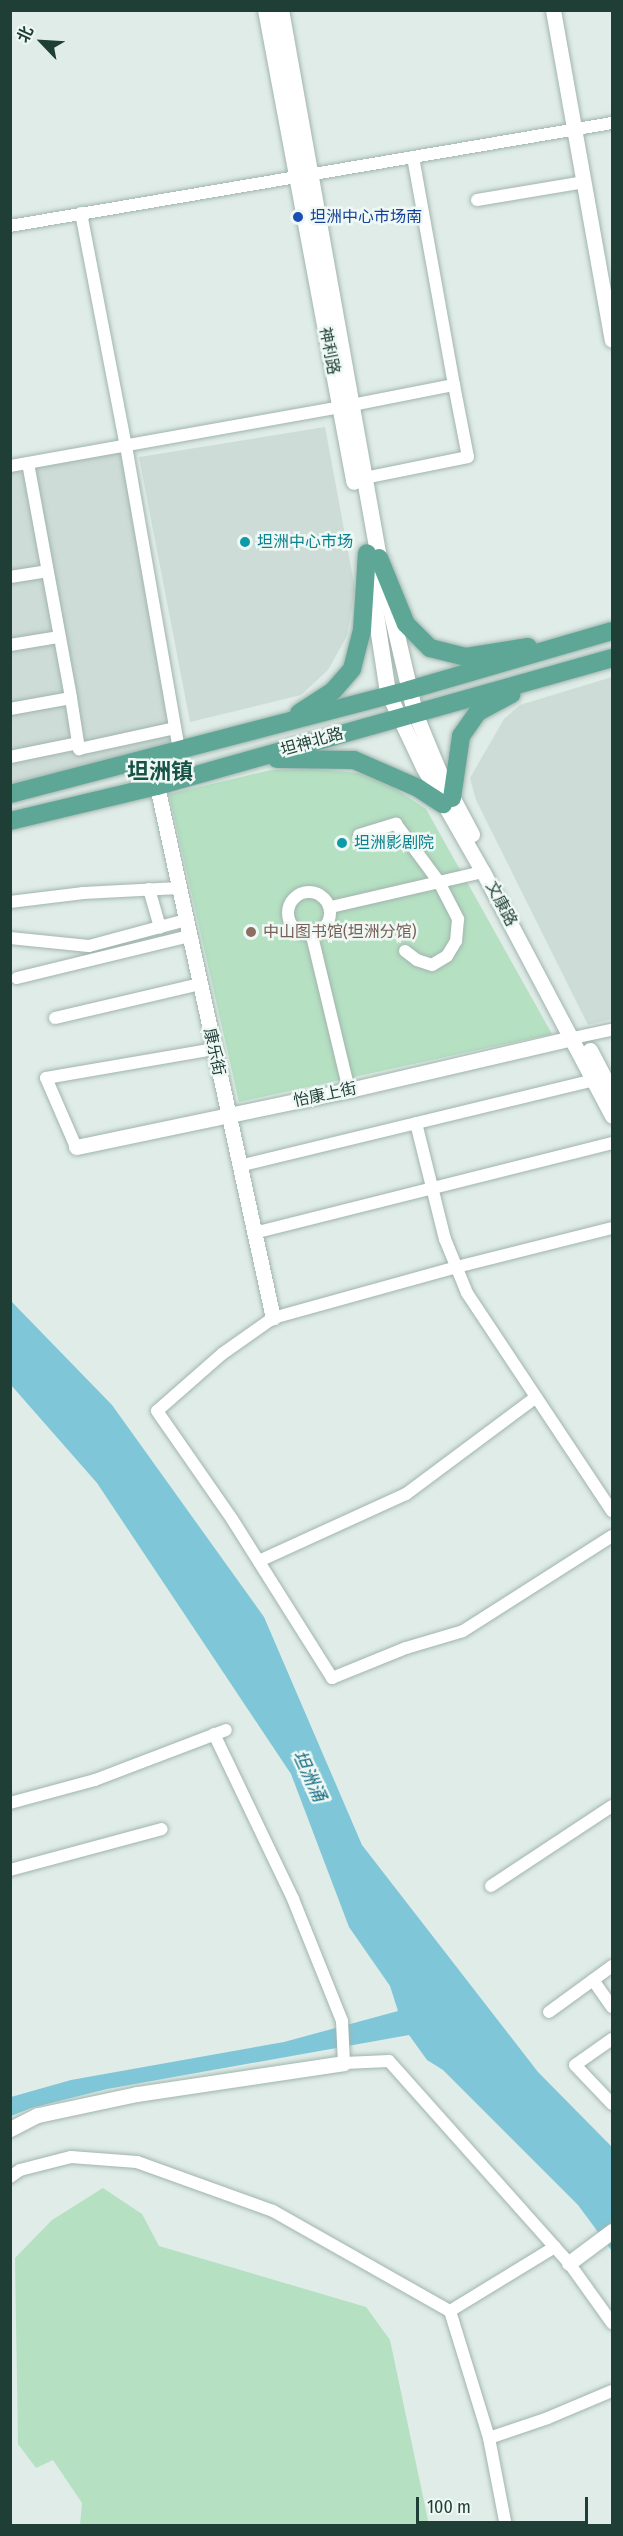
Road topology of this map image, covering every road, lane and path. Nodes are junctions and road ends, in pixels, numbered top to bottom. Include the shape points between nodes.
1 (266, 10) edge
2 (281, 10) edge
3 (553, 10) edge
4 (612, 123) edge
5 (576, 130) junction
6 (413, 157) junction
7 (304, 176) junction
8 (585, 182) junction
9 (477, 200) dead end
10 (81, 213) junction
11 (10, 226) edge
12 (612, 340) edge
13 (454, 385) junction
14 (346, 406) junction
15 (126, 446) junction
16 (28, 463) junction
17 (10, 466) edge
18 (364, 478) junction
19 (373, 556) junction
20 (47, 571) junction
21 (10, 576) edge
22 (612, 631) edge
23 (59, 637) junction
24 (10, 645) edge
25 (560, 646) junction
26 (612, 658) edge
27 (545, 676) junction
28 (409, 690) junction
29 (388, 693) junction
30 (71, 699) junction
31 (10, 709) edge
32 (407, 715) junction
33 (285, 723) junction
34 (175, 728) junction
35 (78, 743) junction
36 (179, 751) junction
37 (10, 757) edge
38 (248, 760) junction
39 (157, 786) junction
40 (10, 794) edge
41 (447, 801) junction
42 (10, 821) edge
43 (359, 835) dead end
44 (483, 872) junction
45 (439, 882) junction
46 (179, 888) junction
47 (149, 890) junction
48 (10, 902) edge
49 (331, 908) junction
50 (186, 920) junction
51 (160, 927) junction
52 (189, 936) junction
53 (312, 936) junction
54 (10, 938) edge
55 (405, 951) dead end
56 (16, 978) dead end
57 (200, 984) junction
58 (56, 1018) dead end
59 (612, 1030) edge
60 (578, 1037) junction
61 (214, 1048) junction
62 (594, 1080) junction
63 (349, 1090) junction
64 (612, 1092) edge
65 (228, 1114) junction
66 (612, 1116) edge
67 (416, 1123) junction
68 (612, 1143) edge
69 (76, 1147) joint
70 (239, 1166) junction
71 (432, 1188) junction
72 (612, 1228) edge
73 (254, 1233) junction
74 (457, 1267) junction
75 (273, 1318) junction
76 (536, 1397) junction
77 (612, 1511) edge
78 (610, 1543) edge
79 (259, 1561) junction
80 (10, 1803) edge
81 (612, 1806) edge
82 (162, 1829) dead end
83 (10, 1870) edge
84 (491, 1886) dead end
85 (612, 1966) edge
86 (593, 1980) junction
87 (612, 2007) edge
88 (549, 2012) dead end
89 (612, 2039) edge
90 (344, 2063) junction
91 (612, 2104) edge
92 (10, 2129) edge
93 (10, 2177) edge
94 (612, 2231) edge
95 (555, 2247) junction
96 (569, 2263) junction
97 (450, 2311) junction
98 (612, 2323) edge
99 (612, 2391) edge
100 (489, 2438) junction
101 (506, 2526) edge

1 - 7 main road, 神利路
2 - 7 main road
3 - 5 street
4 - 5 street
5 - 6 street
5 - 8 street
6 - 7 street
6 - 13 street
7 - 10 street
7 - 14 main road, 神利路
8 - 9 street
8 - 12 street
10 - 11 street
10 - 15 street
13 - 14 street
13 - 18 street via 468,457
14 - 15 street
14 - 18 main road
14 - 19 main road, 神利路
15 - 16 street
15 - 34 street
16 - 17 street
16 - 20 street
18 - 19 main road
19 - 25 main road via 406,624 430,648 466,657 515,647
19 - 28 main road
19 - 29 main road, 神利路
19 - 33 main road via 352,669 333,691
20 - 21 street
20 - 23 street
22 - 25 main road, 坦神北路
23 - 24 street
23 - 30 street
25 - 28 main road, 坦神北路
26 - 27 main road, 坦神北路
27 - 32 main road, 坦神北路
27 - 41 main road via 478,711 461,736
28 - 29 main road, 坦神北路
28 - 32 main road
29 - 32 street
29 - 33 main road, 坦神北路
30 - 31 street
30 - 35 street
32 - 38 main road, 坦神北路
32 - 41 street
33 - 36 main road, 坦神北路
34 - 35 street via 79,749
34 - 36 street
35 - 37 street
36 - 40 main road, 坦神北路
38 - 39 main road, 坦神北路
38 - 41 main road via 354,760
39 - 42 main road, 坦神北路
39 - 46 street, 康乐街
41 - 44 street, 文康路
41 - 60 street
43 - 45 street via 396,824
44 - 45 street
44 - 60 street, 文康路
45 - 49 street
45 - 55 street via 458,919 456,941 447,956 432,965
46 - 47 street
46 - 50 street, 康乐街
47 - 48 street
47 - 51 street
49 - 53 street via 330,919
49 - 53 street via 324,897 309,890 294,897 287,911 289,923 300,933
50 - 51 street
50 - 52 street, 康乐街
51 - 54 street via 89,946
52 - 56 street
52 - 57 street, 康乐街
53 - 63 street
57 - 58 street
57 - 61 street, 康乐街
59 - 60 street
60 - 62 street, 文康路
60 - 63 street, 怡康上街
60 - 64 street
61 - 65 street, 康乐街
61 - 69 street via 46,1078
62 - 66 street, 文康路
62 - 67 street
63 - 65 street, 怡康上街
65 - 69 street, 怡康上街
65 - 70 street, 康乐街
67 - 70 street
67 - 71 street
68 - 71 street
70 - 73 street, 康乐街
71 - 73 street
71 - 74 street
72 - 74 street
73 - 75 street, 康乐街
74 - 75 street
74 - 76 street via 467,1293
75 - 79 street via 222,1354 157,1411
76 - 77 street
76 - 79 street via 406,1494
78 - 79 street via 463,1631 406,1648 332,1678
80 - 90 street via 95,1780 220,1732 342,2021
81 - 84 street
82 - 83 street
85 - 86 street
86 - 87 street
86 - 88 street
89 - 91 street via 575,2065
90 - 92 street via 137,2094 38,2115
90 - 95 street via 389,2061
93 - 97 street via 20,2170 71,2157 136,2162 273,2211
94 - 96 street
95 - 96 street
95 - 97 street
96 - 98 street
97 - 100 street
99 - 100 street
100 - 101 street

